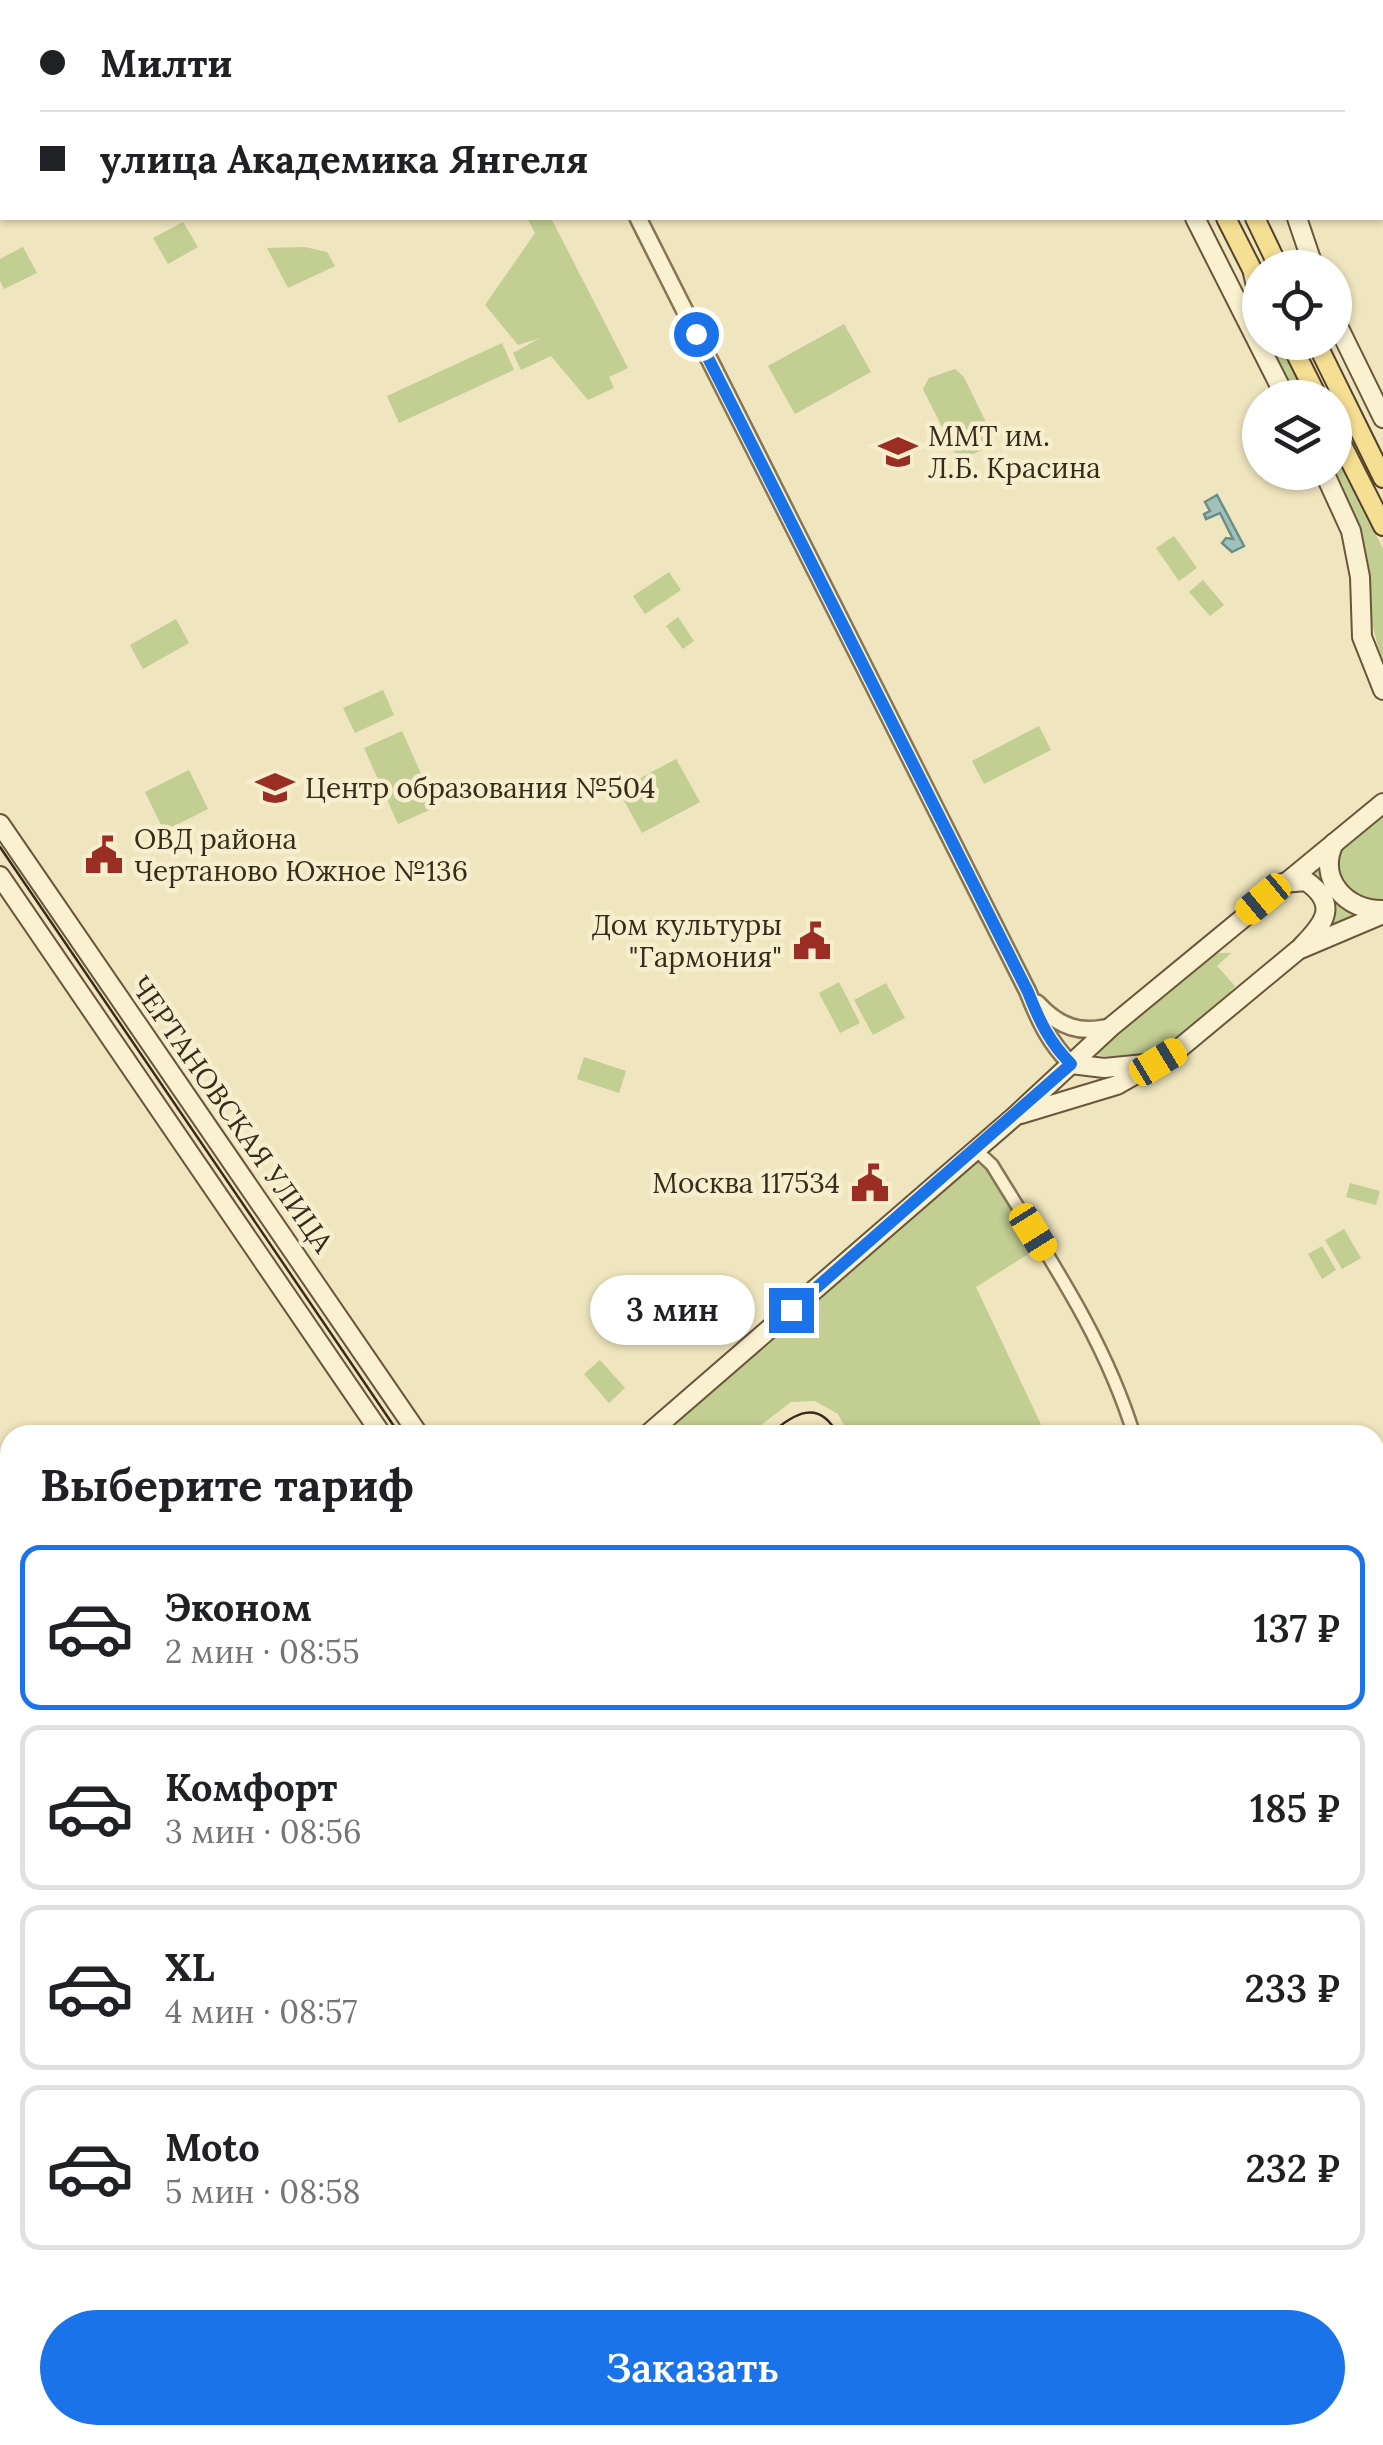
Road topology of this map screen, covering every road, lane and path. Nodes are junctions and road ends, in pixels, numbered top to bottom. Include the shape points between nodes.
1 (639, 220) edge
2 (1196, 220) edge
3 (1227, 220) edge
4 (1256, 220) edge
5 (1298, 220) edge
6 (1243, 250) edge
7 (1270, 250) edge
8 (1277, 250) edge
9 (1308, 250) edge
10 (1325, 360) edge
11 (1352, 360) edge
12 (1277, 380) edge
13 (1383, 418) edge
14 (1352, 465) edge
15 (1383, 478) edge
16 (1332, 490) edge
17 (1383, 526) edge
18 (1383, 690) edge
19 (1383, 804) edge
20 (0, 824) edge
21 (1337, 838) junction
22 (0, 876) edge
23 (1283, 883) junction
24 (1383, 912) edge
25 (1298, 950) junction
26 (1028, 992) junction
27 (1112, 1026) junction
28 (156, 1052) junction
29 (1158, 1062) junction
30 (129, 1064) junction
31 (1071, 1064) junction
32 (1015, 1116) junction
33 (976, 1150) junction
34 (375, 1425) edge
35 (412, 1425) edge
36 (658, 1425) edge
37 (1130, 1425) edge

1 - 26 street
2 - 12 main road
3 - 6 main road
4 - 7 main road
4 - 8 main road
5 - 9 main road
10 - 15 main road
11 - 13 main road
14 - 17 main road
16 - 18 main road via 1351,531 1362,637
19 - 21 main road
20 - 28 main road, ЧЕРТАНОВСКАЯ УЛИЦА
21 - 23 main road
21 - 24 main road via 1328,861 1334,883 1357,906
22 - 30 main road, ЧЕРТАНОВСКАЯ УЛИЦА
23 - 25 main road via 1310,883 1326,909 1322,924
23 - 27 main road
24 - 25 main road
25 - 29 main road
26 - 27 street via 1072,1028
26 - 31 street via 1048,1037
27 - 31 main road
28 - 30 main road via 144,1067
28 - 35 main road, ЧЕРТАНОВСКАЯ УЛИЦА
29 - 31 main road
29 - 32 main road via 1117,1085
30 - 34 main road, ЧЕРТАНОВСКАЯ УЛИЦА
31 - 32 main road
32 - 33 main road
33 - 36 main road
33 - 37 street via 992,1165 1090,1325

